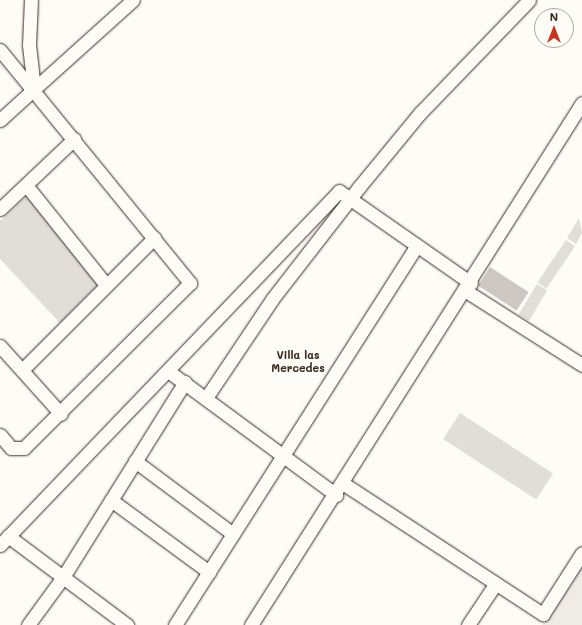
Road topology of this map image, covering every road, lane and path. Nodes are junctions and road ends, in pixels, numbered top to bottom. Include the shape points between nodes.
1 (30, 0) edge
2 (133, 0) edge
3 (529, 0) edge
4 (0, 50) edge
5 (34, 89) junction
6 (582, 103) edge
7 (0, 120) edge
8 (74, 139) junction
9 (26, 185) junction
10 (352, 197) junction
11 (0, 209) edge
12 (154, 238) junction
13 (416, 247) junction
14 (106, 284) junction
15 (468, 287) junction
16 (0, 346) edge
17 (582, 365) edge
18 (22, 370) junction
19 (168, 371) junction
20 (185, 382) junction
21 (206, 398) junction
22 (61, 414) junction
23 (0, 435) edge
24 (283, 456) junction
25 (135, 461) junction
26 (344, 484) junction
27 (336, 496) junction
28 (111, 500) junction
29 (233, 534) junction
30 (4, 541) edge
31 (582, 553) edge
32 (209, 572) junction
33 (62, 577) junction
34 (496, 583) junction
35 (28, 625) edge
36 (127, 625) edge
37 (175, 625) edge
38 (251, 625) edge
39 (468, 625) edge

1 - 5 street via 29,45
2 - 5 street
3 - 10 street via 420,113
4 - 5 street
5 - 7 street
5 - 8 street
6 - 15 street
8 - 9 street
8 - 12 street
9 - 11 street
9 - 14 street
10 - 13 street
10 - 19 street via 339,191
10 - 21 street via 273,298
12 - 14 street
12 - 22 street via 190,285
13 - 15 street
13 - 24 street
14 - 18 street
15 - 17 street
15 - 26 street
16 - 18 street
18 - 22 street
19 - 20 street
19 - 30 street
20 - 21 street
20 - 25 street
21 - 24 street
22 - 23 street via 24,448 11,448
24 - 27 street
24 - 29 street
25 - 28 street
25 - 29 street
26 - 27 street
26 - 34 street
27 - 38 street
28 - 32 street
28 - 33 street
29 - 32 street
30 - 33 street
31 - 34 street via 543,614
32 - 37 street
33 - 35 street
33 - 36 street
34 - 39 street

